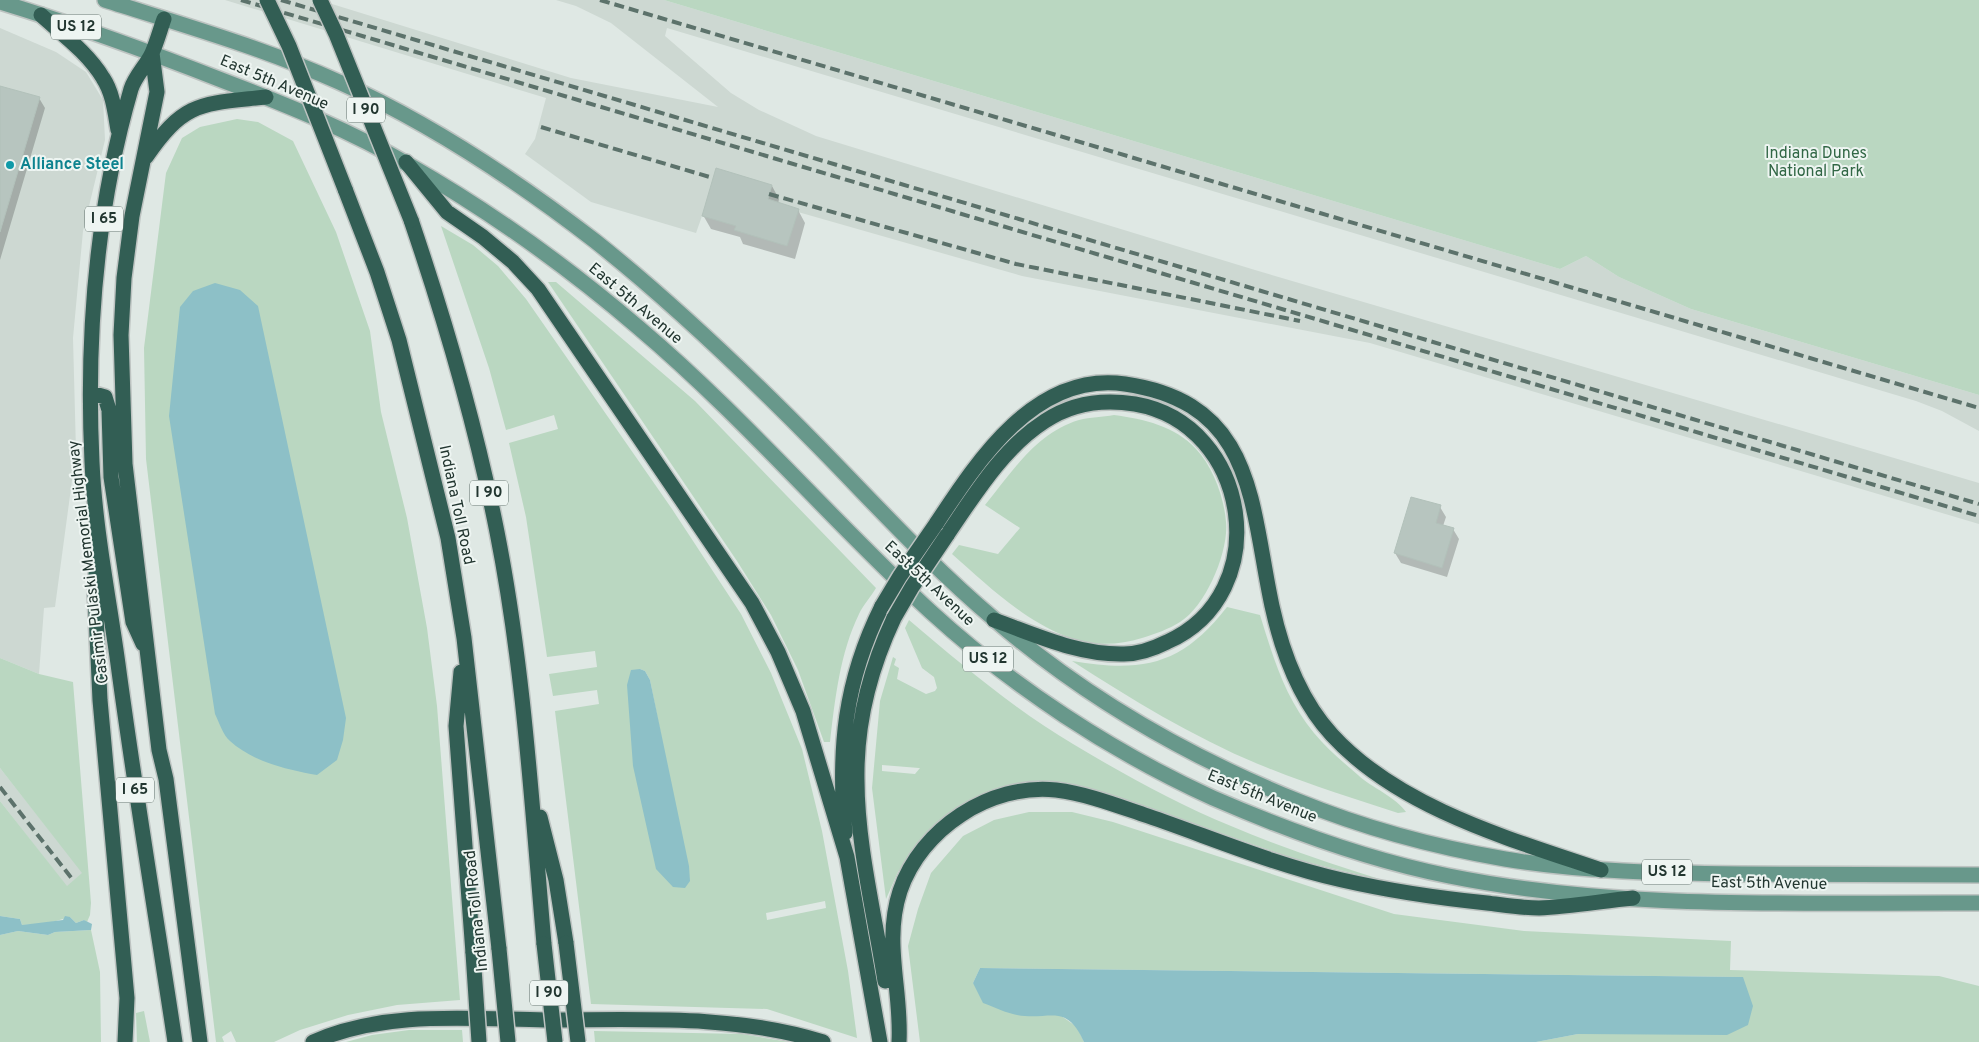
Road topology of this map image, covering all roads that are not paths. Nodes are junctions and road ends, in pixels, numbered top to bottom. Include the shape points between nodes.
1 (105, 0) edge
2 (267, 0) edge
3 (320, 0) edge
4 (0, 2) edge
5 (41, 15) junction
6 (164, 19) junction
7 (152, 53) junction
8 (266, 97) junction
9 (119, 134) junction
10 (143, 162) junction
11 (406, 162) junction
12 (91, 393) junction
13 (100, 537) junction
14 (994, 620) junction
15 (464, 638) junction
16 (147, 652) junction
17 (529, 773) junction
18 (847, 857) junction
19 (1601, 870) junction
20 (1979, 876) edge
21 (1633, 898) junction
22 (1979, 903) edge
23 (126, 1039) edge
24 (175, 1042) edge
25 (200, 1042) edge
26 (313, 1042) edge
27 (479, 1042) edge
28 (508, 1042) edge
29 (555, 1042) edge
30 (578, 1042) edge
31 (823, 1042) edge
32 (880, 1042) edge
33 (895, 1042) edge
34 (899, 1042) edge

1 - 6 main road, East 5th Avenue / US 12
2 - 15 highway, Indiana Toll Road, bridge via 289,46 377,272 399,340 448,538
3 - 17 highway, Indiana Toll Road / I 90, bridge via 410,220 446,324 476,432 498,534 515,640
4 - 5 main road, East 5th Avenue / US 12
5 - 7 main road, East 5th Avenue / US 12
5 - 9 highway via 84,55 103,78 111,96
6 - 7 highway, Casimir Pulaski Memorial Highway / I 65
6 - 14 main road, East 5th Avenue / US 12 via 337,81 414,119 499,172 595,242 667,302
7 - 8 main road, East 5th Avenue / US 12
7 - 9 highway, Casimir Pulaski Memorial Highway / I 65 via 132,85
7 - 10 highway, Casimir Pulaski Memorial Highway / I 65 via 157,92
8 - 10 highway via 207,103 188,111 163,132
8 - 11 main road, East 5th Avenue / US 12
9 - 12 highway, Casimir Pulaski Memorial Highway / I 65 via 96,273
10 - 16 highway, Casimir Pulaski Memorial Highway / I 65 via 124,278 122,335 125,464 143,595
11 - 18 highway via 447,212 491,243 538,289 752,603 803,711
11 - 21 main road, East 5th Avenue / US 12 via 477,206 549,257 639,328 717,398 933,614 1086,729 1210,796 1290,830 1361,854 1446,876 1516,887
12 - 13 highway, Casimir Pulaski Memorial Highway / I 65 via 92,464
12 - 16 highway via 101,394 107,402 112,477 133,622
13 - 23 highway via 94,593 126,998
13 - 24 highway, Casimir Pulaski Memorial Highway / I 65
14 - 19 main road, East 5th Avenue / US 12 via 1101,699 1223,768 1298,801 1360,824 1432,844 1508,860
14 - 33 highway, bridge via 1095,653 1126,654 1156,647 1181,636 1206,615 1224,588 1238,532 1236,506 1229,483 1205,443 1187,425 1164,412 1116,401 1093,402 1068,409 1045,421 1006,455 947,535 894,618 872,672 858,742 857,780 860,830
15 - 27 highway, bridge via 456,726
15 - 28 highway, Indiana Toll Road, bridge
16 - 25 highway, Casimir Pulaski Memorial Highway / I 65
17 - 29 highway, Indiana Toll Road / I 90, bridge
17 - 30 highway, bridge via 556,880
18 - 19 highway, bridge via 842,742 859,662 882,606 936,524 992,447 1016,421 1035,406 1059,394 1087,385 1115,382 1167,394 1197,411 1218,428 1234,452 1254,503 1272,606 1285,653 1304,696 1332,735 1371,768 1434,806 1485,830
18 - 32 highway
19 - 20 main road, East 5th Avenue / US 12
21 - 22 main road, East 5th Avenue / US 12
21 - 34 highway via 1537,908 1425,897 1340,880 1095,798 1055,790 1024,791 989,799 953,819 915,863 901,890 893,919 891,950 900,1020
26 - 31 highway via 374,1023 473,1019 732,1023 787,1031

